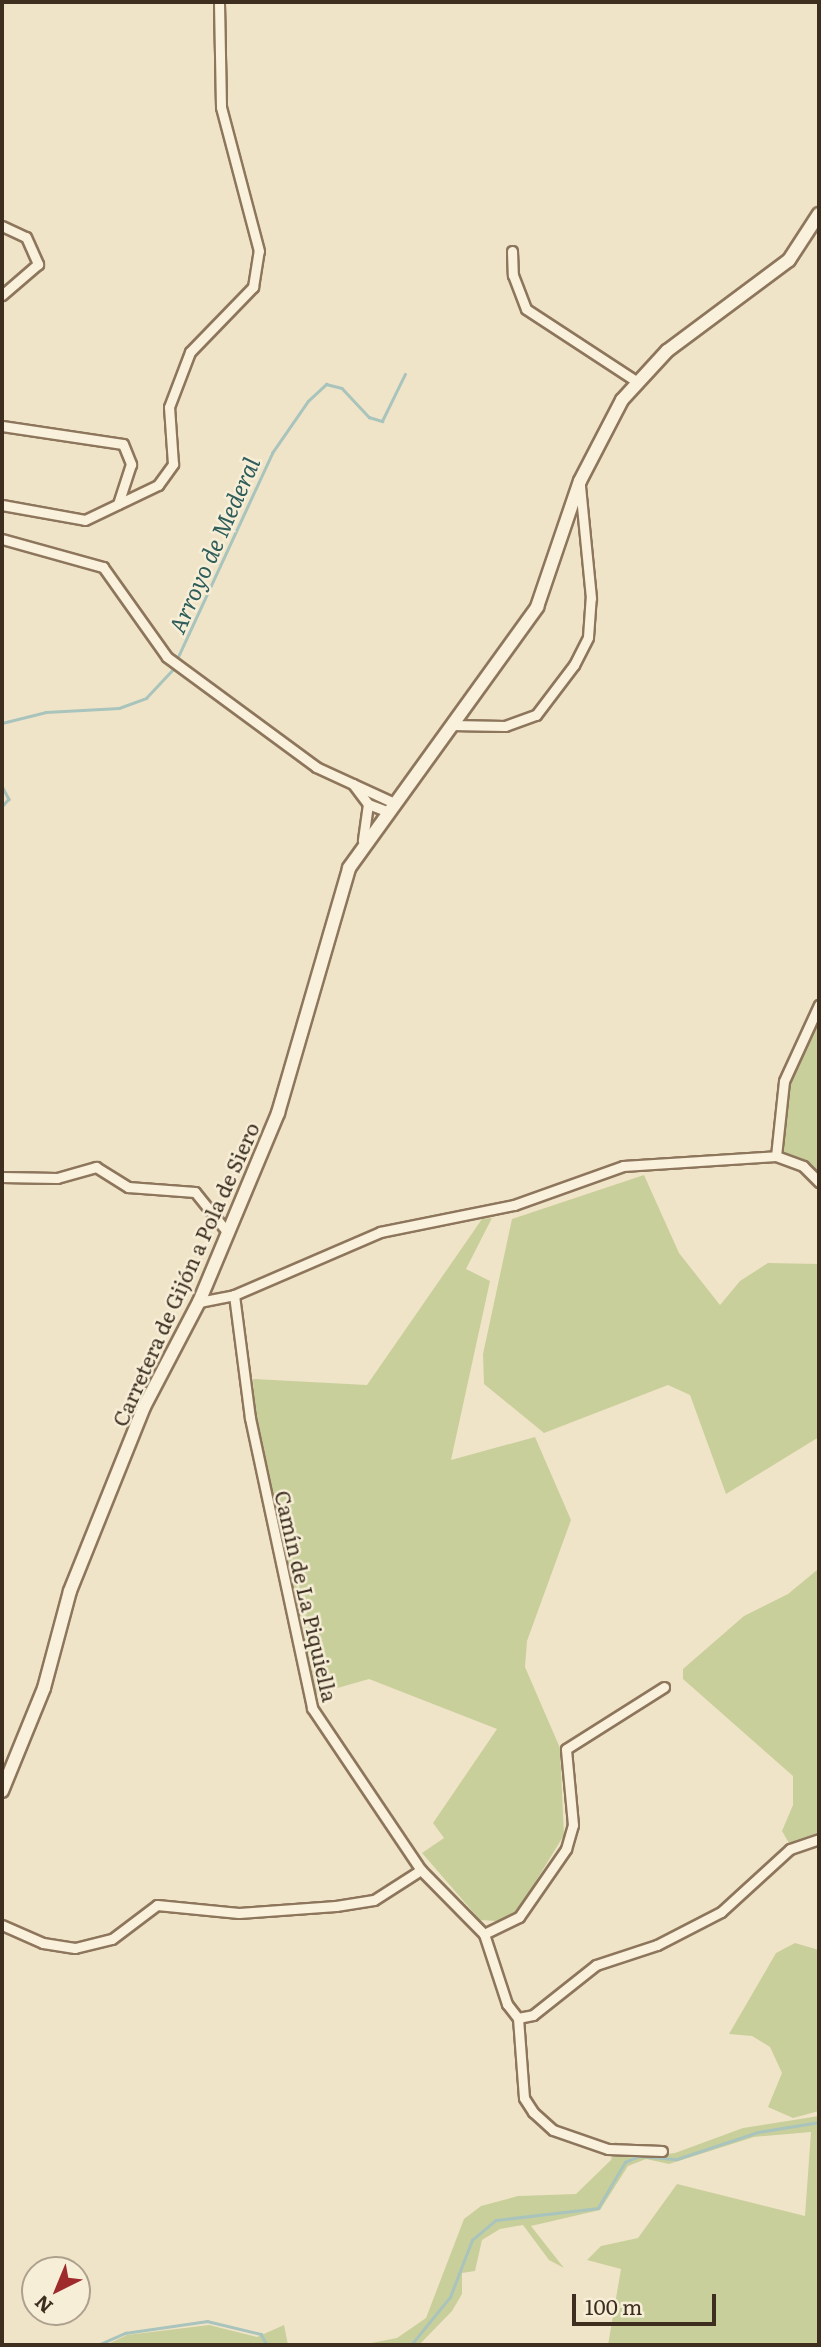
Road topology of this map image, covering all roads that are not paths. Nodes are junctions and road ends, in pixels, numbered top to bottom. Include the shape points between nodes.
1 (219, 2) edge
2 (819, 214) edge
3 (2, 226) edge
4 (512, 251) dead end
5 (2, 295) edge
6 (636, 381) junction
7 (2, 426) edge
8 (580, 481) junction
9 (2, 505) edge
10 (118, 505) junction
11 (2, 538) edge
12 (451, 725) junction
13 (350, 780) junction
14 (368, 804) junction
15 (389, 806) junction
16 (363, 841) junction
17 (819, 1005) edge
18 (776, 1156) junction
19 (2, 1177) edge
20 (819, 1182) edge
21 (228, 1233) junction
22 (233, 1295) junction
23 (199, 1302) junction
24 (664, 1687) dead end
25 (2, 1791) edge
26 (819, 1839) edge
27 (421, 1870) junction
28 (2, 1925) edge
29 (484, 1934) junction
30 (518, 2018) junction
31 (662, 2151) dead end

1 - 10 street via 221,107 259,267 245,299 203,335 175,384 168,475
2 - 6 street, Carretera de Gijón a Pola de Siero via 789,260
3 - 5 street via 26,237 38,264
4 - 6 street via 513,275 526,309
6 - 8 street, Carretera de Gijón a Pola de Siero
7 - 10 street via 124,444 131,464
8 - 12 street, Carretera de Gijón a Pola de Siero via 548,587
8 - 12 street via 591,598 588,636 574,665 536,715 505,726
9 - 10 street via 85,520
11 - 13 street via 111,573 167,657 316,767
12 - 15 street, Carretera de Gijón a Pola de Siero
13 - 14 street
13 - 15 street
14 - 15 street
14 - 16 street
15 - 16 street, Carretera de Gijón a Pola de Siero
16 - 21 street, Carretera de Gijón a Pola de Siero via 349,868 278,1113
17 - 18 street via 783,1081
18 - 20 street via 803,1166
18 - 22 street via 623,1166 514,1205 380,1232
19 - 21 street via 57,1178 96,1167 128,1187 195,1192
21 - 23 street, Carretera de Gijón a Pola de Siero
22 - 23 street
22 - 27 street, Camín de La Piquiella via 250,1418 312,1708
23 - 25 street, Carretera de Gijón a Pola de Siero via 144,1407 70,1591 44,1688
24 - 29 street via 566,1749 573,1825 566,1849 519,1917
26 - 30 street via 790,1849 721,1912 657,1945 596,1965 533,2015
27 - 28 street via 374,1900 336,1906 239,1913 157,1905 112,1938 75,1948 43,1943
27 - 29 street, Camín de La Piquiella
29 - 30 street, Camín de La Piquiella via 507,2004
30 - 31 street, Camín de La Piquiella via 524,2098 533,2112 553,2130 626,2150

